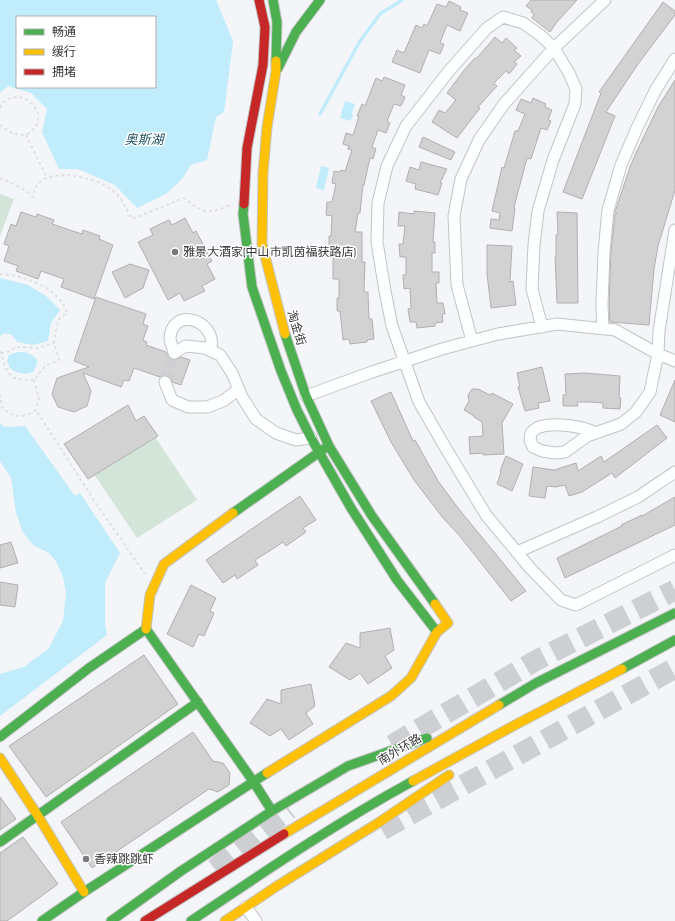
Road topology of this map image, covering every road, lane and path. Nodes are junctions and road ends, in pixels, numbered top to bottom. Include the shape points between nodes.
1 (259, 0) edge
2 (274, 0) edge
3 (320, 0) edge
4 (605, 0) edge
5 (554, 48) junction
6 (675, 59) edge
7 (276, 71) junction
8 (0, 108) edge
9 (0, 124) edge
10 (26, 135) junction
11 (0, 178) edge
12 (47, 178) junction
13 (235, 202) dead end
14 (675, 230) edge
15 (0, 274) edge
16 (542, 327) junction
17 (603, 328) junction
18 (472, 341) junction
19 (54, 343) junction
20 (211, 351) dead end
21 (0, 352) edge
22 (658, 354) junction
23 (675, 361) edge
24 (404, 362) junction
25 (34, 380) junction
26 (165, 382) tunnel mouth
27 (239, 389) junction
28 (0, 394) edge
29 (306, 396) junction
30 (36, 410) junction
31 (596, 433) junction
32 (311, 438) junction
33 (329, 446) junction
34 (319, 452) junction
35 (675, 472) edge
36 (517, 552) junction
37 (675, 555) edge
38 (154, 586) junction
39 (675, 613) edge
40 (146, 629) junction
41 (437, 632) junction
42 (675, 640) edge
43 (198, 702) junction
44 (471, 722) junction
45 (514, 725) junction
46 (0, 737) edge
47 (476, 757) dead end
48 (0, 758) edge
49 (457, 769) dead end
50 (254, 781) junction
51 (272, 811) junction
52 (38, 816) junction
53 (0, 842) edge
54 (84, 892) junction
55 (246, 907) junction
56 (42, 921) edge
57 (111, 921) edge
58 (145, 921) edge
59 (191, 921) edge
60 (225, 921) edge
61 (256, 921) edge

1 - 32 main road via 265,28 263,65 247,148 243,214 252,287 291,397
2 - 7 main road, 淘金街 via 277,22
3 - 7 main road via 296,32
4 - 5 street
5 - 16 street via 570,72 576,89 575,104 553,160 538,210 532,289
5 - 18 street via 504,104 479,140 461,179 454,216 457,285
5 - 24 street via 523,23 503,17 487,28 406,126 387,166 378,203 377,242 392,326
6 - 17 street via 655,91 637,128 621,165 608,210 604,252
7 - 29 main road, 淘金街 via 263,173 262,244 282,325
8 - 10 path via 6,100 16,96 30,100 37,108 38,118 36,126
9 - 10 path via 16,135
10 - 12 path
11 - 12 path via 33,197 37,184
12 - 13 path via 74,175 108,187 120,196 132,219 184,198 209,212
14 - 22 street via 659,331
15 - 19 path via 36,283 53,293 65,306 67,313 59,319
16 - 17 street via 557,324
16 - 18 street
17 - 22 street via 615,330
18 - 24 street
19 - 21 path via 38,348 16,347 11,351
19 - 25 path via 59,360 45,366
20 - 27 street via 220,355
21 - 25 path via 6,372 17,378
22 - 23 street
22 - 31 street via 650,392 636,412 621,424
24 - 29 street
24 - 36 street via 419,402 445,447 486,514
25 - 30 path via 38,398
26 - 27 street via 172,400 188,407 206,407 223,401
27 - 32 street via 256,419 276,433 296,440
28 - 30 path via 2,407 9,414 19,417
29 - 33 main road, 淘金街
30 - 38 path via 97,505
31 - 31 street via 587,436 565,452 542,451 533,447 530,440 531,433 537,427 567,426
32 - 34 main road
33 - 34 main road
33 - 41 main road, 淘金街 via 372,516 448,623
34 - 38 main road via 164,564
34 - 41 main road via 397,580
35 - 36 street via 638,497
36 - 37 street via 561,600 576,605
38 - 40 main road via 150,595
39 - 44 main road, 南外环路 via 536,683
40 - 43 main road
40 - 46 main road via 89,668
41 - 50 main road via 411,678 391,696
42 - 45 main road
43 - 50 main road
43 - 52 main road
44 - 51 main road via 348,766
44 - 58 main road, 南外环路 via 326,808
45 - 47 main road
45 - 59 main road via 371,804 285,857
48 - 52 main road
49 - 55 main road
50 - 51 main road
50 - 54 main road
51 - 57 main road
52 - 53 main road
52 - 54 main road
54 - 56 main road
55 - 60 main road
55 - 61 street

